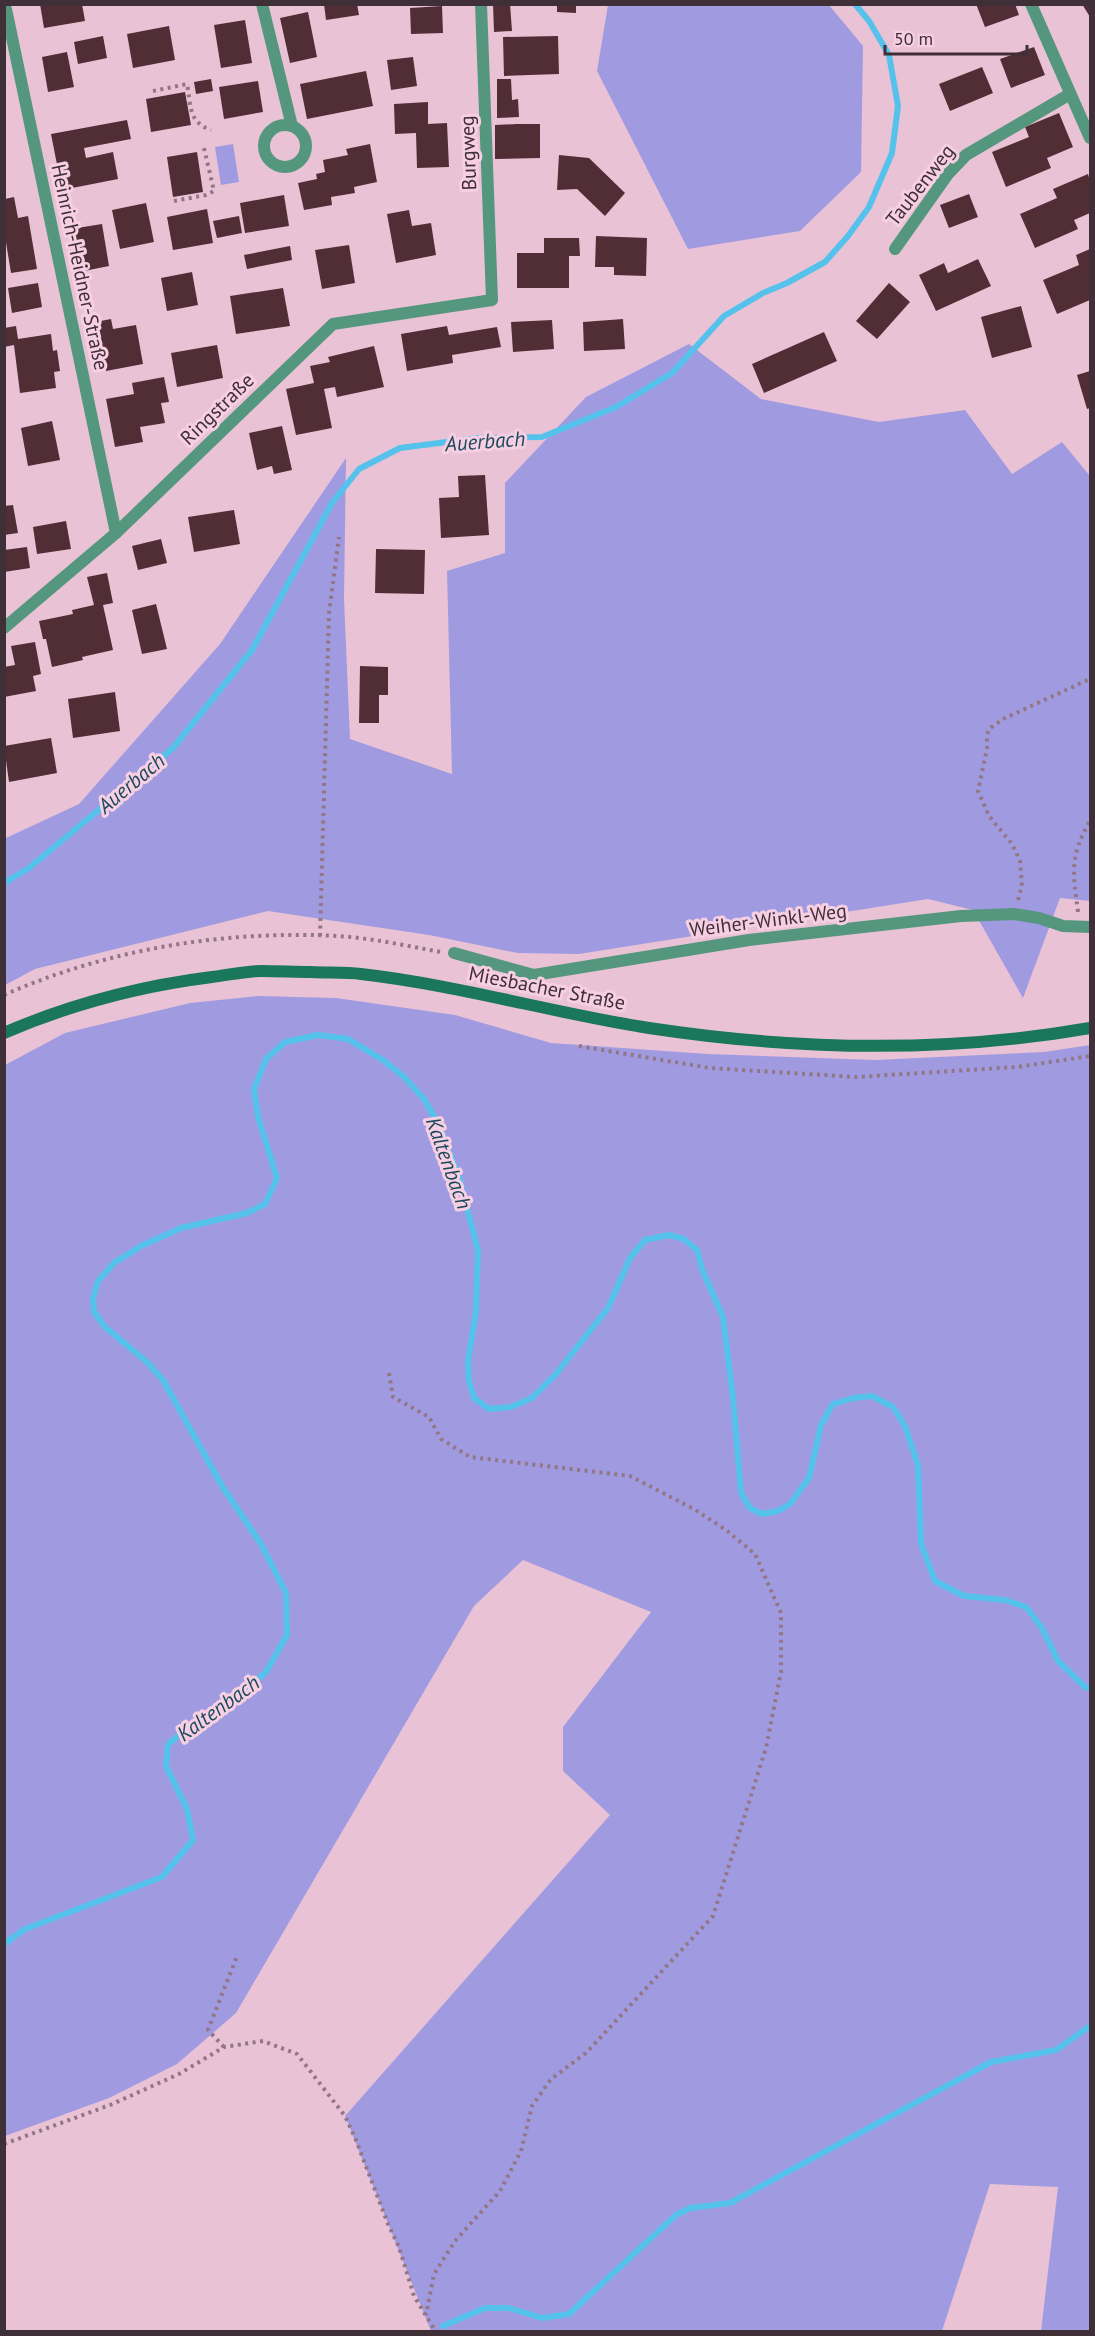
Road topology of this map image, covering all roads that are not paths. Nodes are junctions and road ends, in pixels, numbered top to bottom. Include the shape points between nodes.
1 (262, 4) edge
2 (481, 4) edge
3 (1032, 4) edge
4 (7, 8) edge
5 (1070, 94) junction
6 (292, 126) dead end
7 (1090, 138) edge
8 (895, 249) dead end
9 (492, 300) joint
10 (116, 533) junction
11 (4, 628) edge
12 (1085, 928) edge
13 (454, 954) road end
14 (1090, 1028) edge
15 (4, 1033) edge

1 - 6 street
2 - 9 street, Burgweg
3 - 5 street
4 - 10 street, Heinrich-Heidner-Straße
5 - 7 street
5 - 8 street, Taubenweg via 966,155
9 - 10 street, Ringstraße via 333,324
10 - 11 street, Ringstraße
12 - 13 street, Weiher-Winkl-Weg via 1014,914 961,916 749,940 534,975
14 - 15 main road, Miesbacher Straße via 946,1044 844,1046 746,1040 650,1028 358,973 259,971 162,984 93,1000

